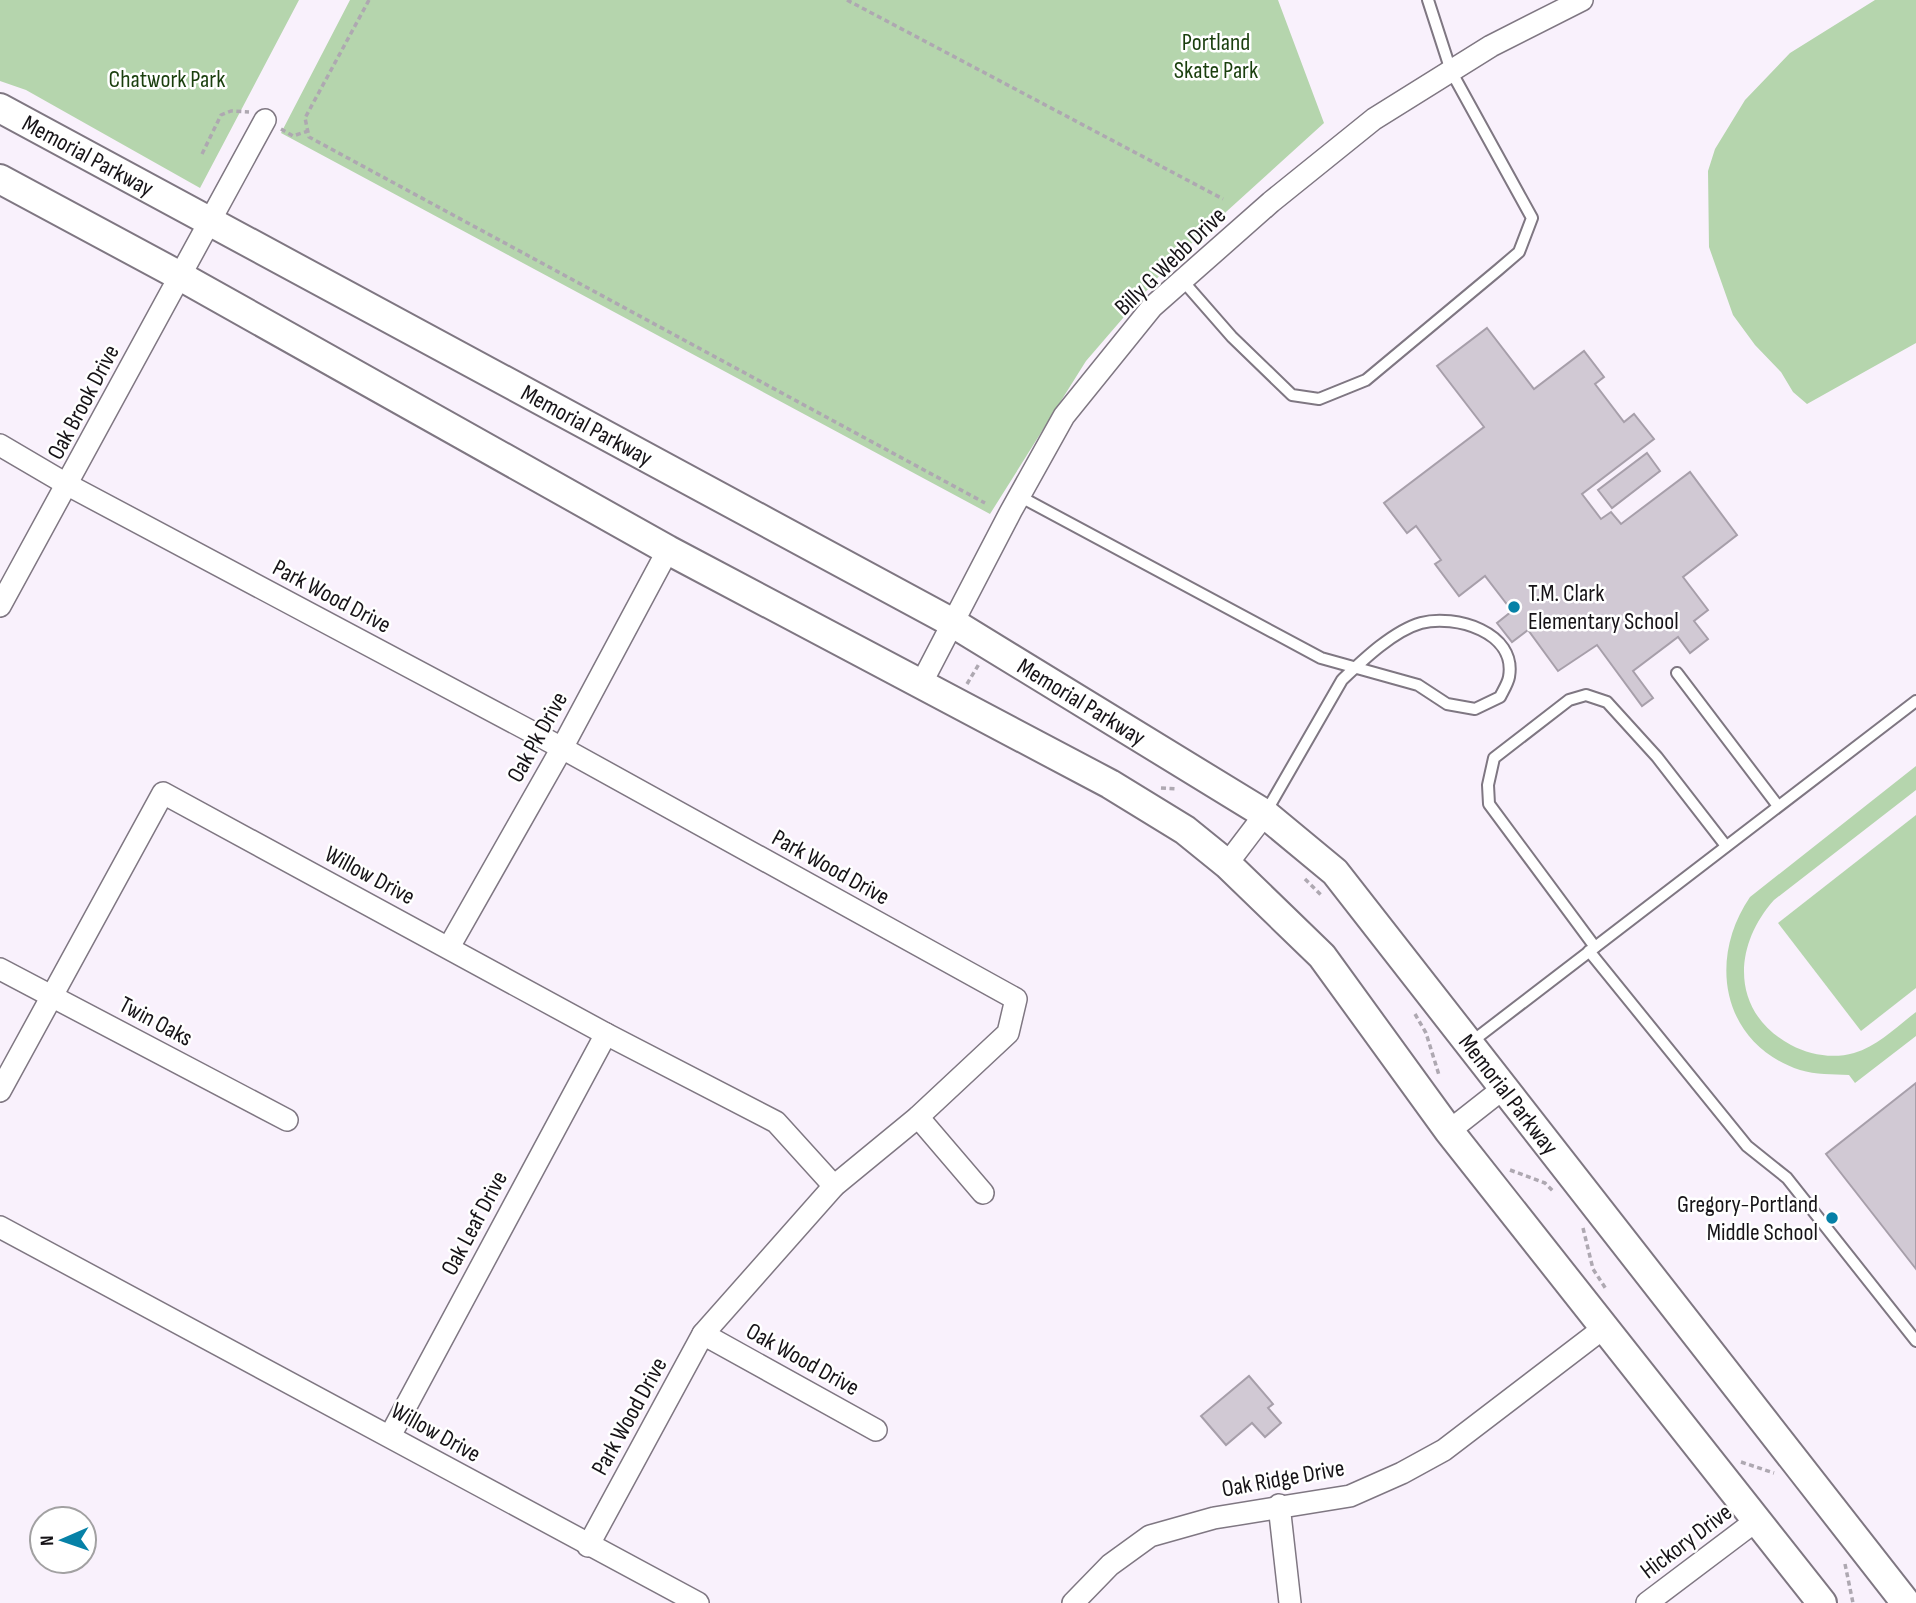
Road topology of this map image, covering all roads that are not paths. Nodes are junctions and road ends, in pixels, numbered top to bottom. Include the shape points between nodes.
1 (1429, 0) edge
2 (1582, 0) edge
3 (1451, 71) junction
4 (0, 108) edge
5 (265, 120) dead end
6 (0, 179) edge
7 (210, 221) junction
8 (180, 276) junction
9 (1183, 281) junction
10 (0, 445) edge
11 (68, 485) junction
12 (1019, 496) junction
13 (668, 550) junction
14 (0, 606) edge
15 (953, 623) junction
16 (1354, 668) junction
17 (1677, 673) dead end
18 (922, 682) junction
19 (1916, 701) edge
20 (562, 748) junction
21 (1778, 806) junction
22 (1265, 814) junction
23 (1726, 846) junction
24 (1227, 864) junction
25 (449, 947) junction
26 (1592, 949) junction
27 (0, 969) edge
28 (52, 997) junction
29 (606, 1034) junction
30 (1470, 1043) junction
31 (1505, 1087) junction
32 (0, 1091) edge
33 (918, 1117) junction
34 (287, 1120) dead end
35 (1449, 1131) junction
36 (834, 1186) junction
37 (984, 1193) dead end
38 (0, 1227) edge
39 (1605, 1326) junction
40 (704, 1335) junction
41 (1916, 1341) edge
42 (876, 1430) dead end
43 (390, 1436) junction
44 (1279, 1505) junction
45 (1757, 1520) junction
46 (588, 1546) junction
47 (698, 1603) edge
48 (1073, 1603) edge
49 (1290, 1603) edge
50 (1647, 1603) edge
51 (1822, 1603) edge
52 (1906, 1603) edge

1 - 3 lane
2 - 3 street, Billy G Webb Drive
3 - 9 street, Billy G Webb Drive via 1374,119
3 - 9 lane via 1532,218 1519,252 1366,380 1319,399 1292,395
4 - 7 street, Memorial Parkway
5 - 7 street, Oak Brook Drive
6 - 8 street
7 - 8 street, Oak Brook Drive
7 - 15 street, Memorial Parkway
8 - 11 street, Oak Brook Drive
8 - 13 street
9 - 12 street, Billy G Webb Drive via 1152,307 1064,416
10 - 11 street, Park Wood Drive
11 - 14 street, Oak Brook Drive
11 - 20 street, Park Wood Drive
12 - 15 street, Billy G Webb Drive
12 - 16 lane via 1321,658
13 - 18 street
13 - 20 street, Oak Pk Drive
15 - 18 street, Billy G Webb Drive
15 - 22 street, Memorial Parkway
16 - 16 lane via 1371,652 1422,623 1461,623 1489,633 1507,652 1510,676 1500,697 1475,709 1447,704 1418,685
16 - 22 lane via 1342,680
17 - 21 lane
18 - 24 street via 1110,784 1185,830
19 - 21 lane
20 - 25 street, Oak Pk Drive
20 - 33 street, Park Wood Drive via 1016,999 1008,1033
21 - 23 lane
22 - 24 street
22 - 30 street, Memorial Parkway via 1335,872
23 - 26 lane
23 - 26 lane via 1607,702 1586,695 1569,699 1494,758 1489,804
24 - 35 street via 1322,956
25 - 28 street, Willow Drive via 163,793
25 - 29 street, Willow Drive
26 - 30 lane
26 - 41 lane via 1747,1146 1787,1178
27 - 28 street, Twin Oaks
28 - 32 street, Willow Drive
28 - 34 street, Twin Oaks
29 - 36 street, Willow Drive via 776,1122
29 - 43 street, Oak Leaf Drive
30 - 31 street, Memorial Parkway
31 - 35 street
31 - 52 street, Memorial Parkway
33 - 36 street, Park Wood Drive
33 - 37 street
35 - 39 street
36 - 40 street, Park Wood Drive
38 - 43 street, Willow Drive
39 - 44 street, Oak Ridge Drive via 1444,1450 1350,1496
39 - 45 street
40 - 42 street, Oak Wood Drive
40 - 46 street, Park Wood Drive
43 - 46 street, Willow Drive
44 - 48 street, Oak Ridge Drive via 1150,1536 1110,1565
44 - 49 street
45 - 50 street, Hickory Drive
45 - 51 street
46 - 47 street, Willow Drive

